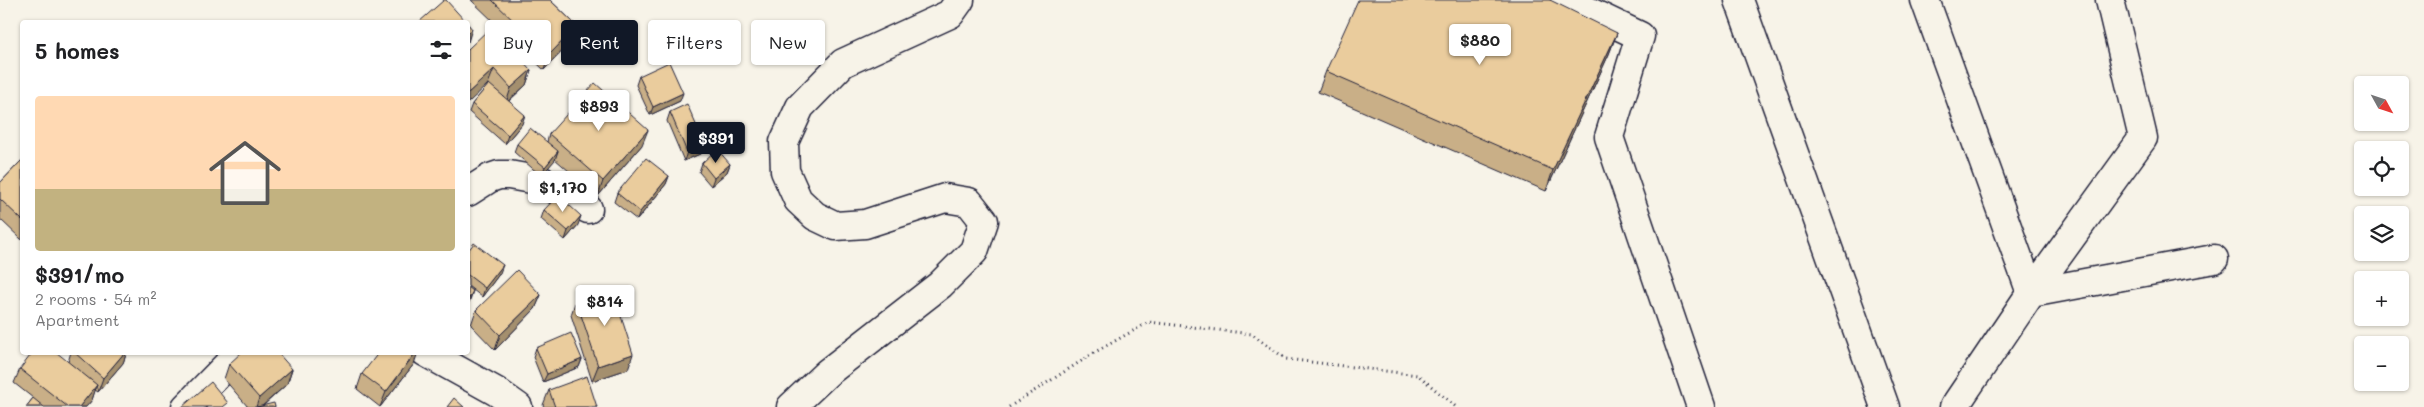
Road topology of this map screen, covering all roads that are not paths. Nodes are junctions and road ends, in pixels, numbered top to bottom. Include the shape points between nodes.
1 (960, 0) edge
2 (1565, 0) edge
3 (1739, 0) edge
4 (1925, 0) edge
5 (2110, 0) edge
6 (470, 191) edge
7 (588, 209) dead end
8 (2214, 259) dead end
9 (2031, 292) junction
10 (237, 355) edge
11 (430, 355) edge
12 (186, 407) edge
13 (518, 407) edge
14 (791, 407) edge
15 (1701, 407) edge
16 (1885, 407) edge
17 (1954, 407) edge

1 - 14 street via 950,14 843,63 800,107 784,142 785,171 798,200 815,216 836,226 865,224 946,198 969,202 984,221 974,251 940,285 827,373
2 - 15 street via 1640,36 1609,137
3 - 16 street
4 - 9 street
5 - 9 street via 2143,138
6 - 7 street via 490,178 509,175 542,181
8 - 9 street
9 - 17 street
10 - 12 street
11 - 13 street

